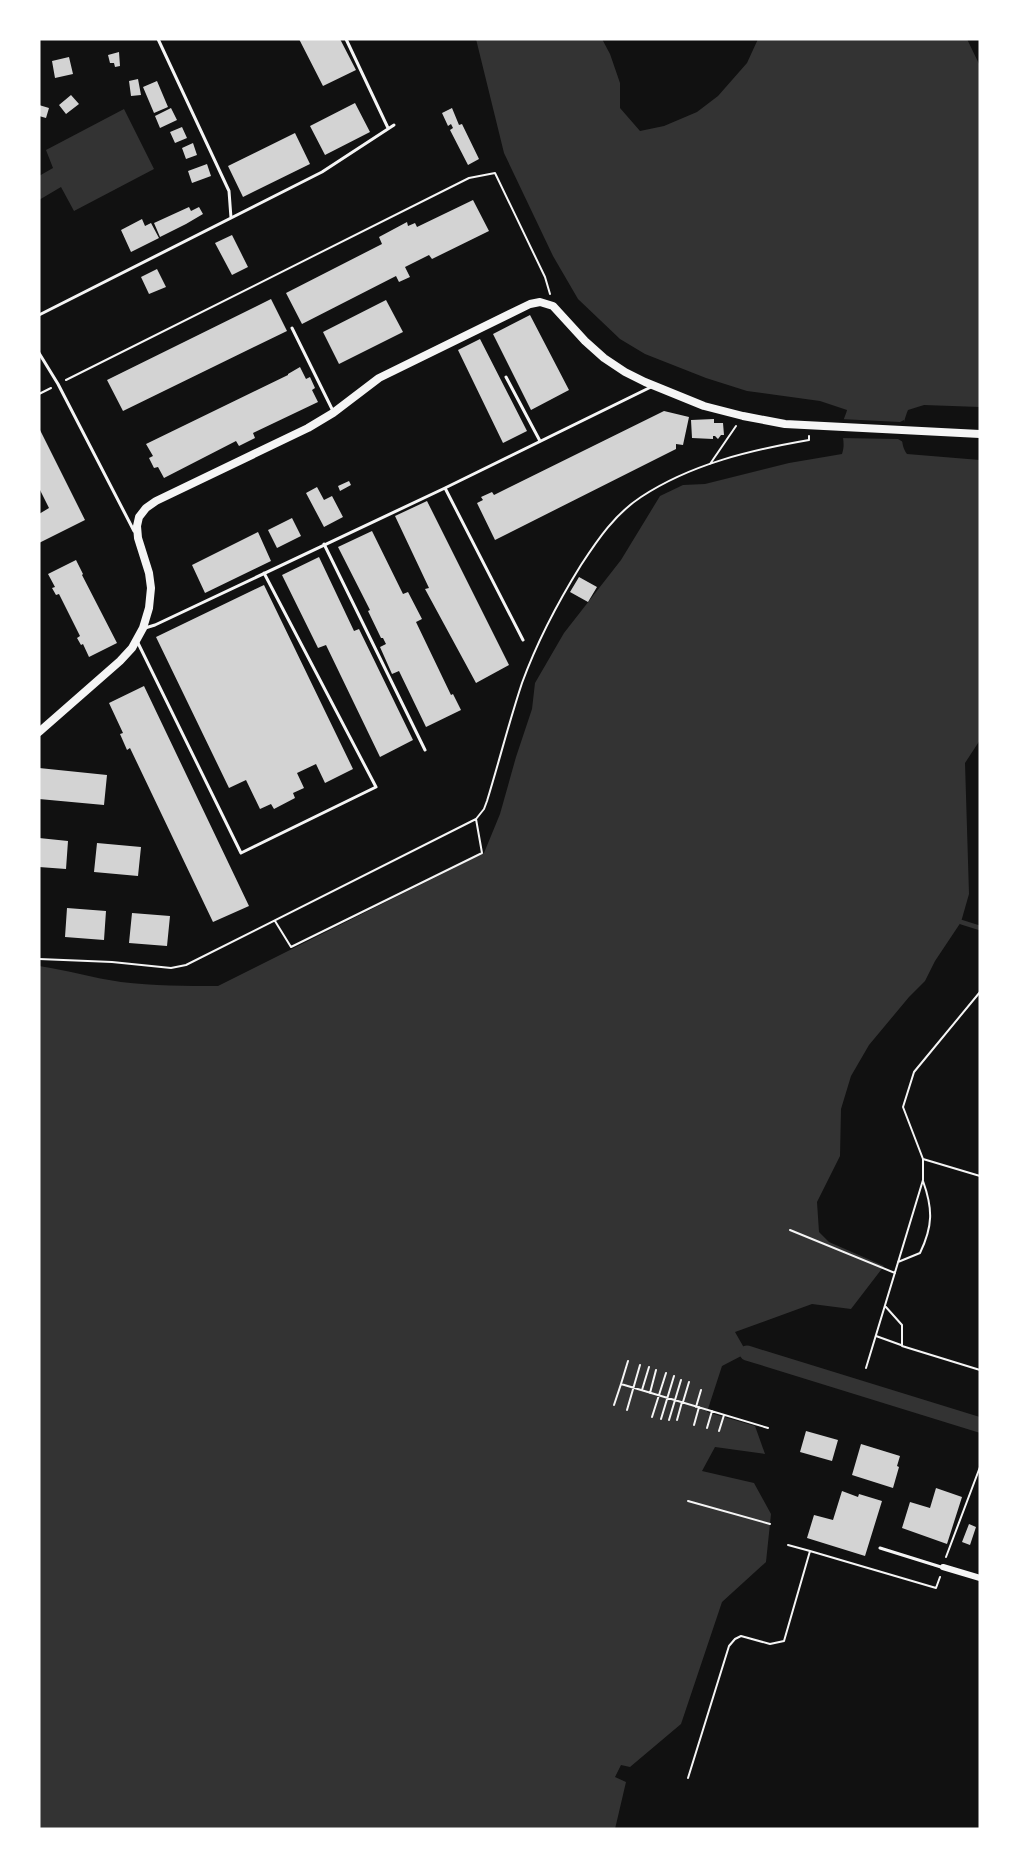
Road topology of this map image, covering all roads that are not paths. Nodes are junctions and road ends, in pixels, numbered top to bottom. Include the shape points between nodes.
1 (158, 39) edge
2 (346, 39) edge
3 (394, 125) dead end
4 (388, 128) junction
5 (231, 218) junction
6 (39, 315) edge
7 (292, 328) dead end
8 (39, 353) edge
9 (506, 377) dead end
10 (654, 386) junction
11 (333, 413) junction
12 (980, 434) edge
13 (540, 441) junction
14 (445, 488) junction
15 (138, 538) junction
16 (324, 544) junction
17 (264, 573) junction
18 (143, 628) junction
19 (137, 640) junction
20 (523, 640) dead end
21 (39, 732) edge
22 (425, 750) dead end
23 (880, 1548) dead end
24 (943, 1567) joint
25 (980, 1578) edge

1 - 5 lane via 229,191
2 - 4 lane
3 - 4 lane
4 - 5 lane via 322,171
5 - 6 lane
7 - 11 lane
8 - 15 lane
9 - 13 lane
10 - 11 street via 604,358 553,306 540,302 379,378
10 - 12 street via 704,406 784,424
10 - 13 lane
11 - 15 street via 156,501 139,518
13 - 14 lane
14 - 16 lane
14 - 20 lane
15 - 18 street via 152,588
16 - 17 lane
16 - 22 lane
17 - 18 lane
17 - 19 lane via 376,787 241,853
18 - 19 street
19 - 21 street via 120,661
23 - 24 lane
24 - 25 street

